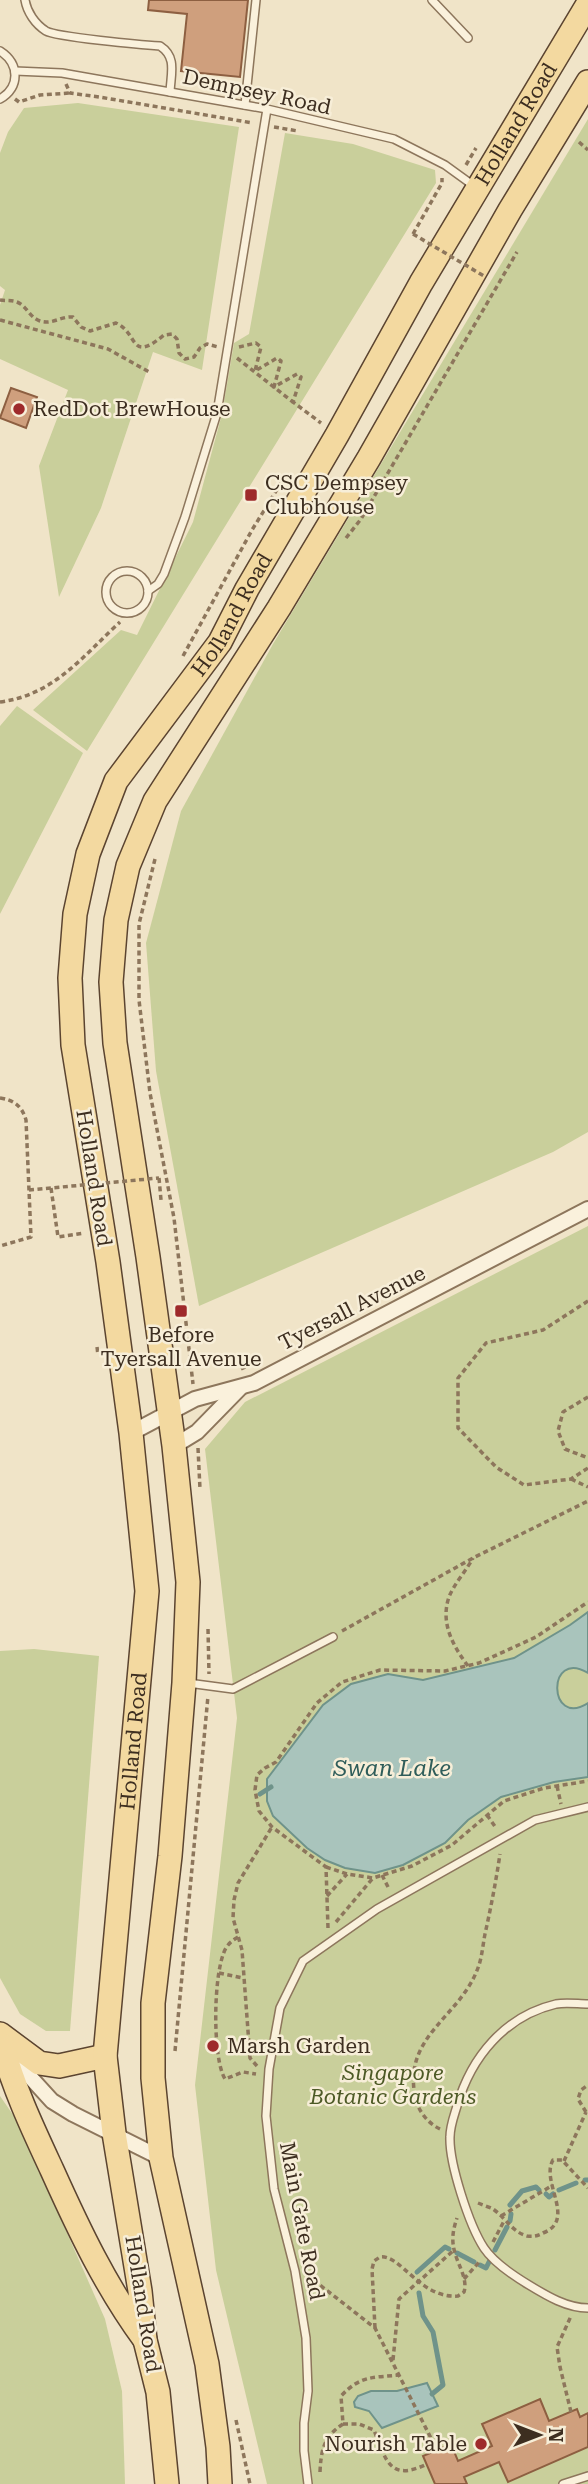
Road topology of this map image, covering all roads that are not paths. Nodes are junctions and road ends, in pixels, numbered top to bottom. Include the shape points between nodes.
1 (25, 0) edge
2 (256, 0) edge
3 (432, 0) edge
4 (588, 4) edge
5 (468, 38) dead end
6 (0, 51) edge
7 (15, 71) junction
8 (588, 82) edge
9 (170, 92) junction
10 (0, 99) edge
11 (245, 106) junction
12 (267, 109) junction
13 (478, 189) junction
14 (357, 398) junction
15 (394, 410) junction
16 (148, 591) junction
17 (588, 1209) edge
18 (241, 1387) junction
19 (169, 1414) junction
20 (131, 1433) junction
21 (174, 1446) junction
22 (332, 1637) road end
23 (184, 1683) junction
24 (588, 1807) edge
25 (588, 2004) edge
26 (1, 2040) edge
27 (105, 2056) junction
28 (114, 2133) junction
29 (161, 2158) junction
30 (588, 2308) edge
31 (145, 2340) junction
32 (588, 2476) edge
33 (167, 2484) edge
34 (220, 2484) edge
35 (308, 2484) edge
36 (563, 2484) edge

1 - 9 lane via 33,19 47,32 159,46 169,52
2 - 11 lane
3 - 5 lane
4 - 13 main road, Holland Road
6 - 7 lane
7 - 9 lane, Dempsey Road via 62,73
7 - 10 lane via 8,94
8 - 15 main road, Holland Road
9 - 11 lane, Dempsey Road
11 - 12 lane, Dempsey Road
12 - 13 lane, Dempsey Road via 394,139
12 - 16 lane via 216,413 164,574
13 - 14 main road, Holland Road
14 - 15 main road
14 - 20 main road, Holland Road via 220,642 116,781 88,853 75,914 70,978 73,1045
15 - 19 main road, Holland Road via 279,608 155,801 128,866 116,920 111,982 115,1043
16 - 16 lane via 141,607 125,613 110,605 106,588 115,574 132,571
17 - 18 street, Tyersall Avenue
18 - 19 street, Tyersall Avenue via 195,1398
18 - 21 street via 197,1432
19 - 20 street, Tyersall Avenue
19 - 21 main road, Holland Road
20 - 27 main road, Holland Road via 147,1591
21 - 23 main road, Holland Road via 188,1582
22 - 23 lane via 233,1689
23 - 29 main road, Holland Road via 153,2003 153,2078
24 - 35 lane, Main Gate Road via 535,1820 377,1909 303,1962 280,2008 266,2116 274,2189 306,2338 309,2391 304,2451
25 - 30 lane via 558,2003 523,2015 500,2032 482,2052 462,2089 449,2134 450,2159 485,2249 545,2296
26 - 27 main road via 39,2063 59,2066
26 - 28 street via 52,2101
26 - 31 main road via 12,2083 86,2246
27 - 28 main road, Holland Road
28 - 29 street
28 - 31 main road, Holland Road
29 - 34 main road, Holland Road via 206,2364
31 - 33 main road, Holland Road via 158,2392
32 - 36 lane

